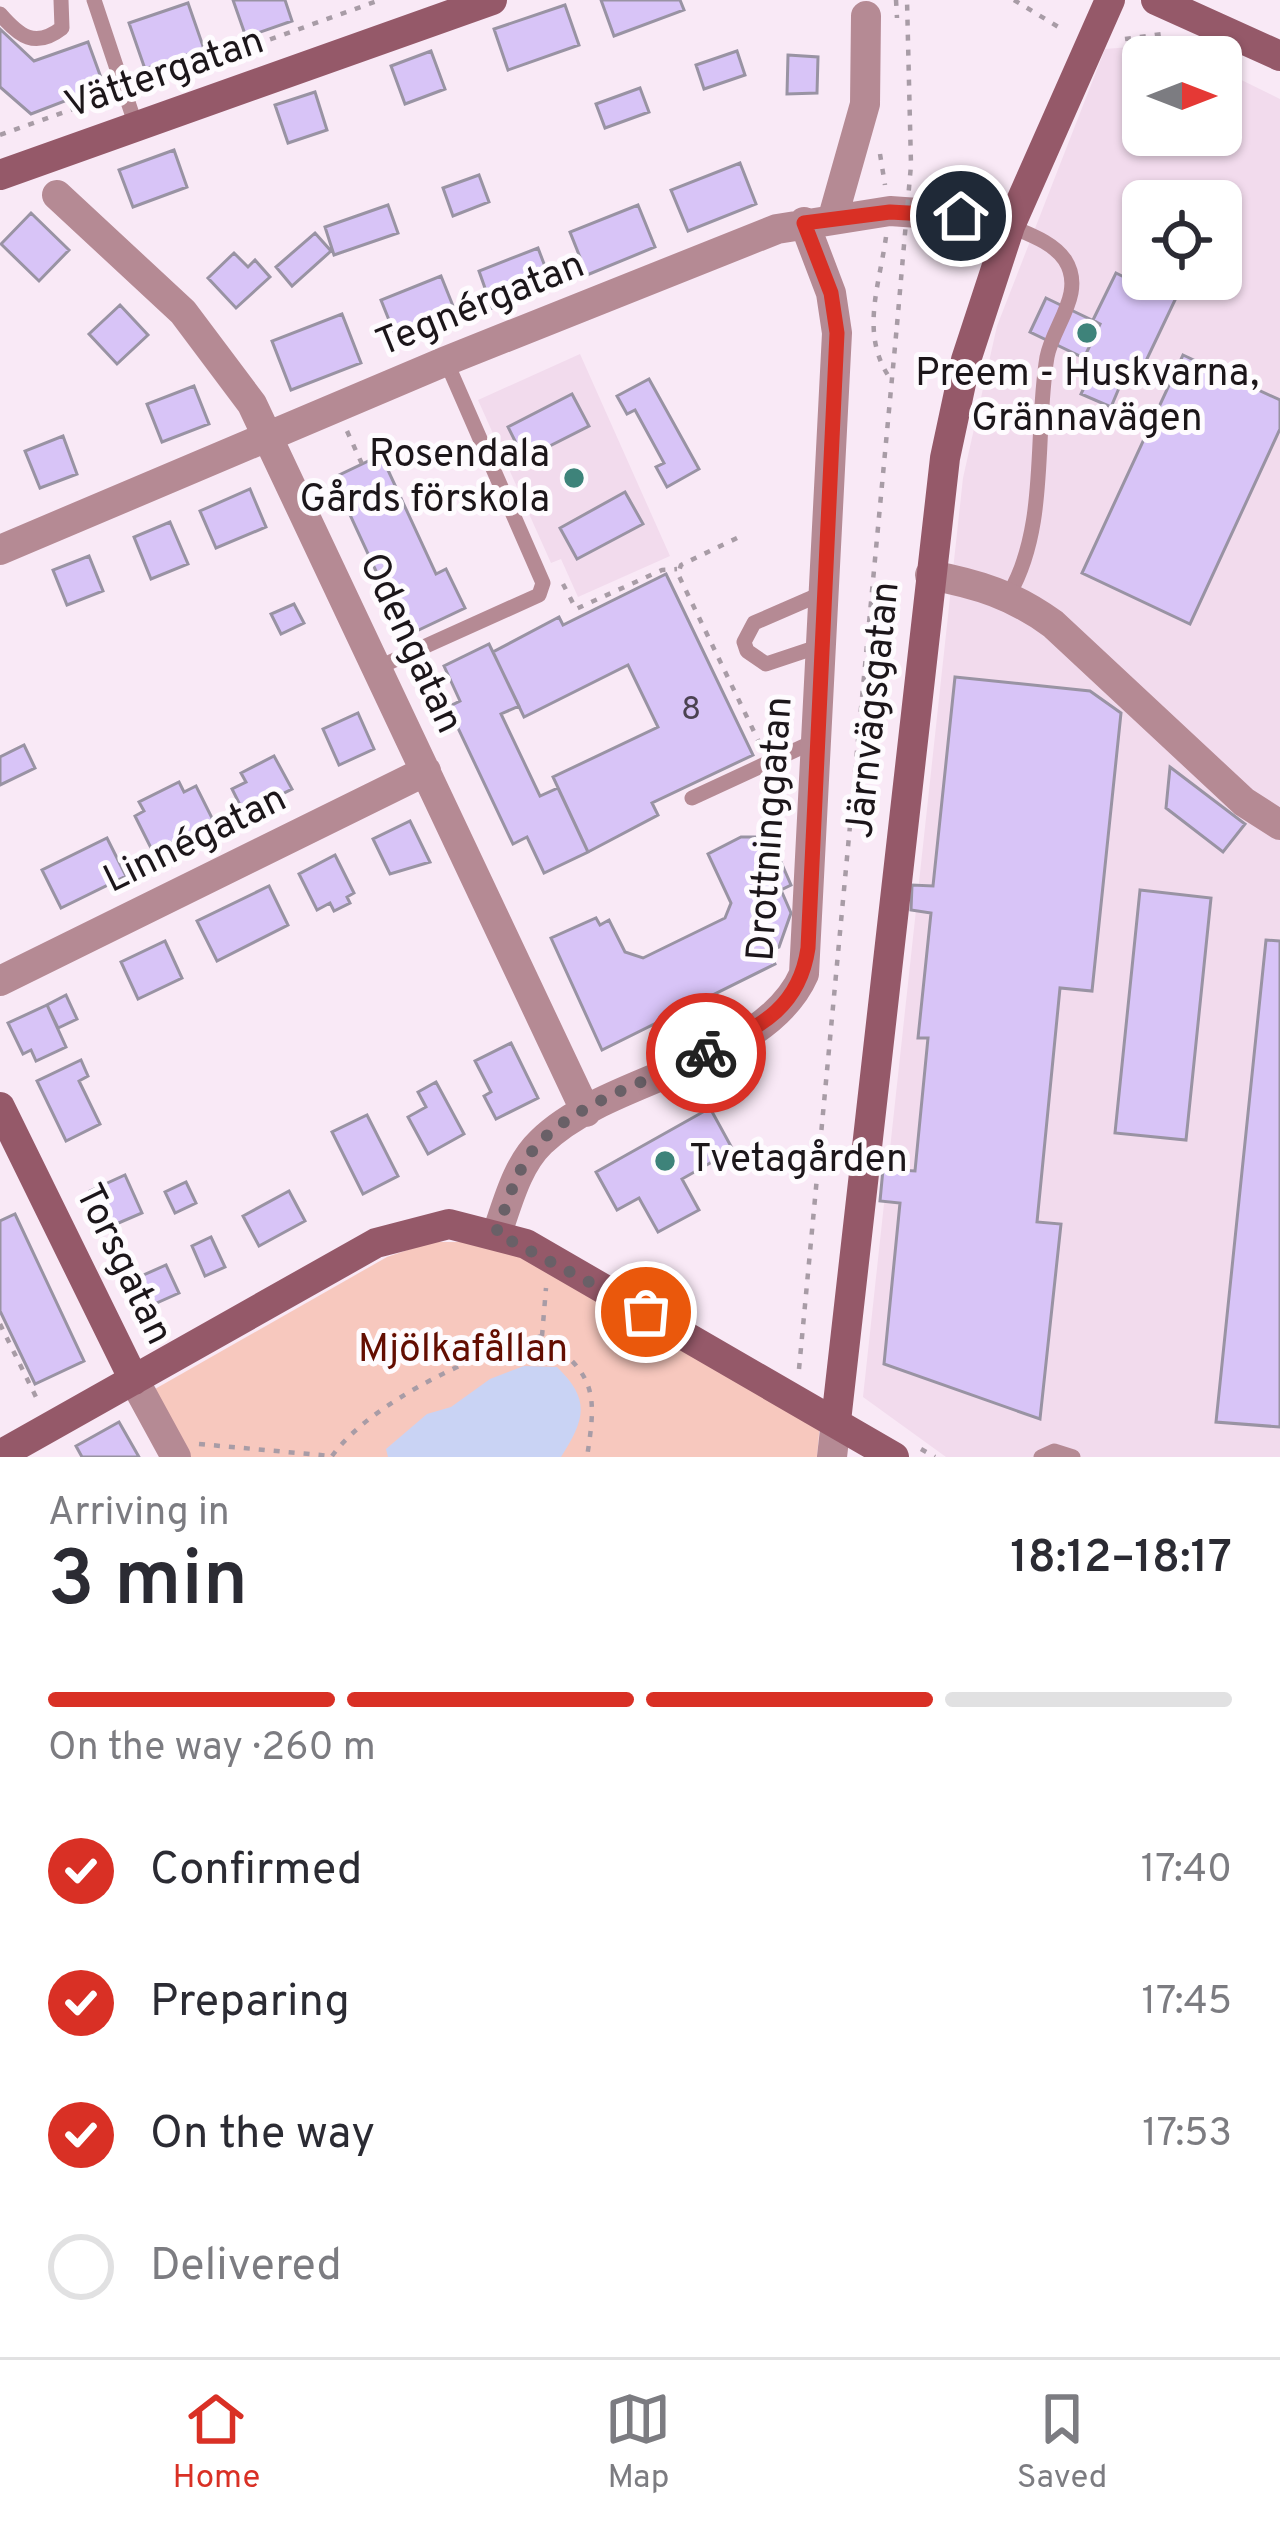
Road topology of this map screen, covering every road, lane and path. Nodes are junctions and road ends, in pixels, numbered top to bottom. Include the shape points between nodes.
1 (62, 0) edge
2 (94, 0) edge
3 (380, 0) edge
4 (492, 0) edge
5 (907, 0) edge
6 (1110, 0) edge
7 (1156, 0) edge
8 (0, 14) edge
9 (866, 16) dead end
10 (1280, 56) edge
11 (123, 91) junction
12 (136, 125) junction
13 (0, 136) edge
14 (0, 175) edge
15 (57, 195) dead end
16 (818, 220) junction
17 (1010, 226) junction
18 (446, 361) junction
19 (347, 432) dead end
20 (270, 439) junction
21 (362, 464) dead end
22 (737, 538) dead end
23 (0, 550) edge
24 (680, 569) junction
25 (556, 570) dead end
26 (929, 575) junction
27 (826, 592) junction
28 (1008, 596) junction
29 (823, 644) junction
30 (377, 668) junction
31 (818, 739) junction
32 (769, 762) junction
33 (426, 771) junction
34 (692, 798) dead end
35 (1280, 826) edge
36 (0, 981) edge
37 (0, 1107) edge
38 (586, 1112) junction
39 (496, 1233) junction
40 (547, 1278) dead end
41 (0, 1324) edge
42 (542, 1336) junction
43 (134, 1380) junction
44 (796, 1398) junction
45 (38, 1401) dead end
46 (836, 1421) junction
47 (184, 1450) edge
48 (0, 1455) edge
49 (332, 1457) edge
50 (587, 1457) edge
51 (832, 1457) edge
52 (894, 1457) edge
53 (1041, 1457) edge
54 (1073, 1457) edge

1 - 8 lane via 62,28 36,40 21,37
2 - 11 lane
3 - 11 path
4 - 12 street, Vättergatan
5 - 44 path, bridge via 911,165
6 - 17 street, Järnvägsgatan
7 - 10 street
9 - 16 street via 865,104
11 - 12 lane
11 - 13 path
12 - 14 street, Vättergatan
15 - 20 street, Odengatan via 196,327
16 - 17 street, Tegnérgatan via 926,212
16 - 18 street, Tegnérgatan via 740,243
16 - 27 street, Drottninggatan via 837,333
17 - 26 street, Järnvägsgatan via 966,360
17 - 28 lane via 1066,261 1072,294 1048,350 1029,554
18 - 20 street, Tegnérgatan
18 - 30 lane via 543,583 538,595
19 - 21 path
20 - 23 street, Tegnérgatan
20 - 30 street, Odengatan
22 - 24 path
24 - 25 path via 575,609
24 - 32 path
26 - 28 street
26 - 46 street, Järnvägsgatan
27 - 29 street, Drottninggatan
27 - 29 lane via 754,622 744,642 766,664
28 - 35 street via 1053,624 1244,802
29 - 31 street, Drottninggatan
30 - 33 street, Odengatan
31 - 32 lane
31 - 38 street, Drottninggatan via 808,948 796,994 764,1024
32 - 34 lane
33 - 36 street, Linnégatan
33 - 38 street, Odengatan
37 - 43 street, Torsgatan
38 - 39 street, Drottninggatan via 539,1143
39 - 43 street via 449,1224 376,1243
39 - 44 street
40 - 42 path
41 - 45 path
42 - 49 path via 424,1386 349,1432
42 - 50 path via 581,1364 595,1406
43 - 47 street, Torsgatan
43 - 48 street
44 - 46 street
46 - 51 street, Järnvägsgatan
46 - 52 street
47 - 49 path
53 - 54 lane

